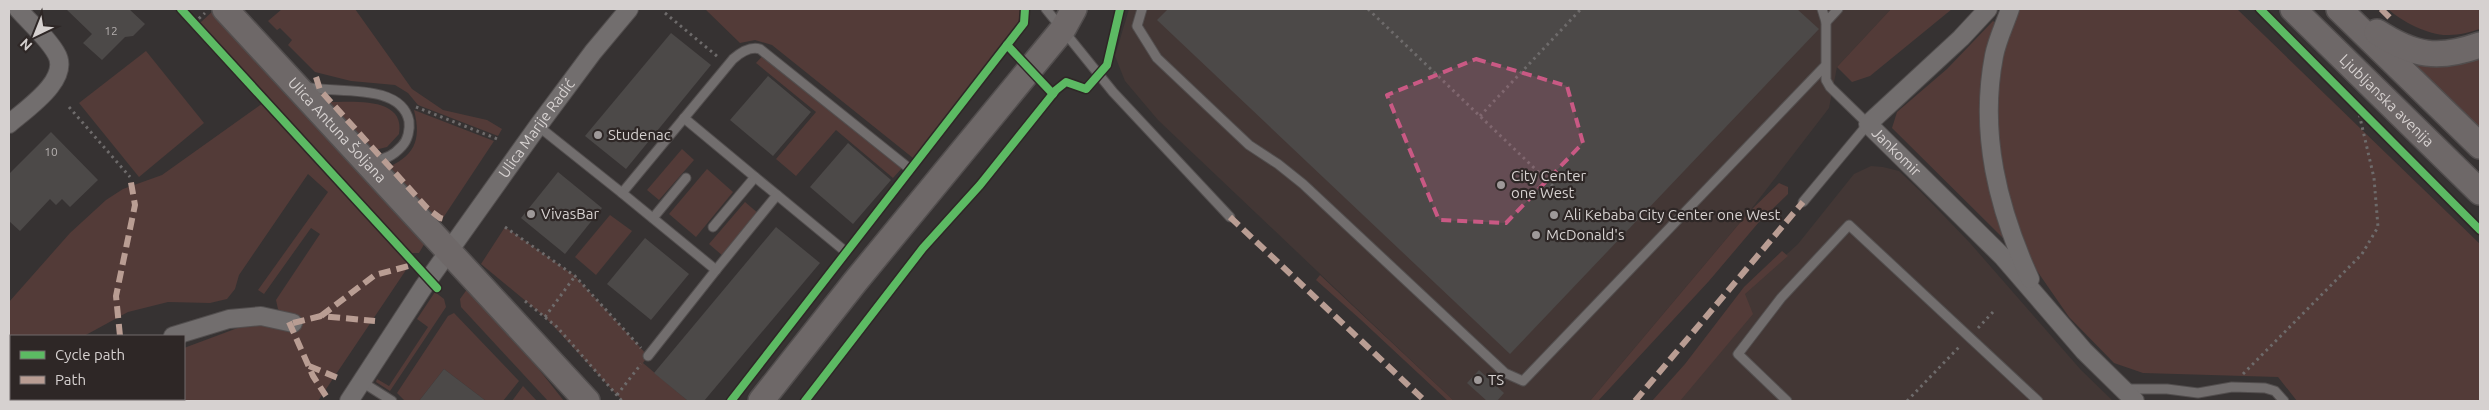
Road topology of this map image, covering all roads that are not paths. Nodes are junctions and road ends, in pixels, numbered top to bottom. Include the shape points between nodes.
1 (18, 9) edge
2 (629, 9) edge
3 (1046, 9) edge
4 (1090, 9) edge
5 (1142, 9) edge
6 (1822, 9) edge
7 (1838, 9) edge
8 (1988, 9) edge
9 (2010, 9) edge
10 (2293, 9) edge
11 (2341, 9) edge
12 (232, 14) edge
13 (1068, 19) edge
14 (1826, 22) junction
15 (2480, 45) edge
16 (1824, 67) junction
17 (291, 82) junction
18 (684, 118) junction
19 (9, 124) edge
20 (1868, 124) junction
21 (538, 126) junction
22 (2480, 146) edge
23 (361, 158) junction
24 (910, 169) dead end
25 (755, 177) junction
26 (686, 178) dead end
27 (2480, 192) edge
28 (622, 193) junction
29 (777, 195) junction
30 (1803, 202) dead end
31 (1230, 217) dead end
32 (653, 218) junction
33 (714, 227) dead end
34 (449, 252) junction
35 (846, 252) dead end
36 (716, 270) junction
37 (2040, 300) junction
38 (293, 323) dead end
39 (176, 335) edge
40 (648, 356) road end
41 (362, 382) junction
42 (2122, 388) junction
43 (2197, 397) edge
44 (349, 401) edge
45 (392, 401) edge
46 (587, 401) edge
47 (761, 401) edge
48 (1787, 401) edge
49 (2038, 401) edge
50 (2135, 401) edge
51 (2284, 401) edge

1 - 19 street via 56,53 61,66 59,75 46,91
2 - 21 street, Ulica Marije Radić
3 - 13 lane
4 - 13 street
5 - 16 lane via 1137,26 1157,58 1248,144 1303,184 1505,373 1523,381
6 - 14 lane
7 - 14 lane
8 - 20 street, Jankomir
9 - 37 street, Jankomir via 1994,55 1988,115 1992,154 1997,191 2008,229
10 - 27 street, Ljubljanska avenija
11 - 15 street via 2401,48 2442,54
11 - 22 street
12 - 17 street, Ulica Antuna Šoljana
13 - 31 lane via 1113,92
13 - 47 street
14 - 16 lane
16 - 20 lane via 1830,87
17 - 23 street, Ulica Antuna Šoljana
17 - 23 lane via 319,90 384,95 401,105 409,122 404,145 386,158
18 - 24 lane via 735,56 755,47
18 - 25 lane
18 - 28 lane
20 - 30 lane
20 - 37 street, Jankomir via 2003,257
21 - 28 lane
21 - 34 street, Ulica Marije Radić
23 - 34 street, Ulica Antuna Šoljana
25 - 29 lane
25 - 33 lane
26 - 32 lane
28 - 32 lane
29 - 35 lane
29 - 36 lane
32 - 36 lane
34 - 41 street
34 - 46 street, Ulica Antuna Šoljana
36 - 40 lane
37 - 42 street, Jankomir via 2084,351
38 - 39 street via 261,316 228,319
41 - 44 street
41 - 45 lane
42 - 43 lane via 2167,389
42 - 50 street, Jankomir
43 - 51 lane via 2232,387 2265,388
48 - 49 lane via 1738,354 1781,298 1849,225

